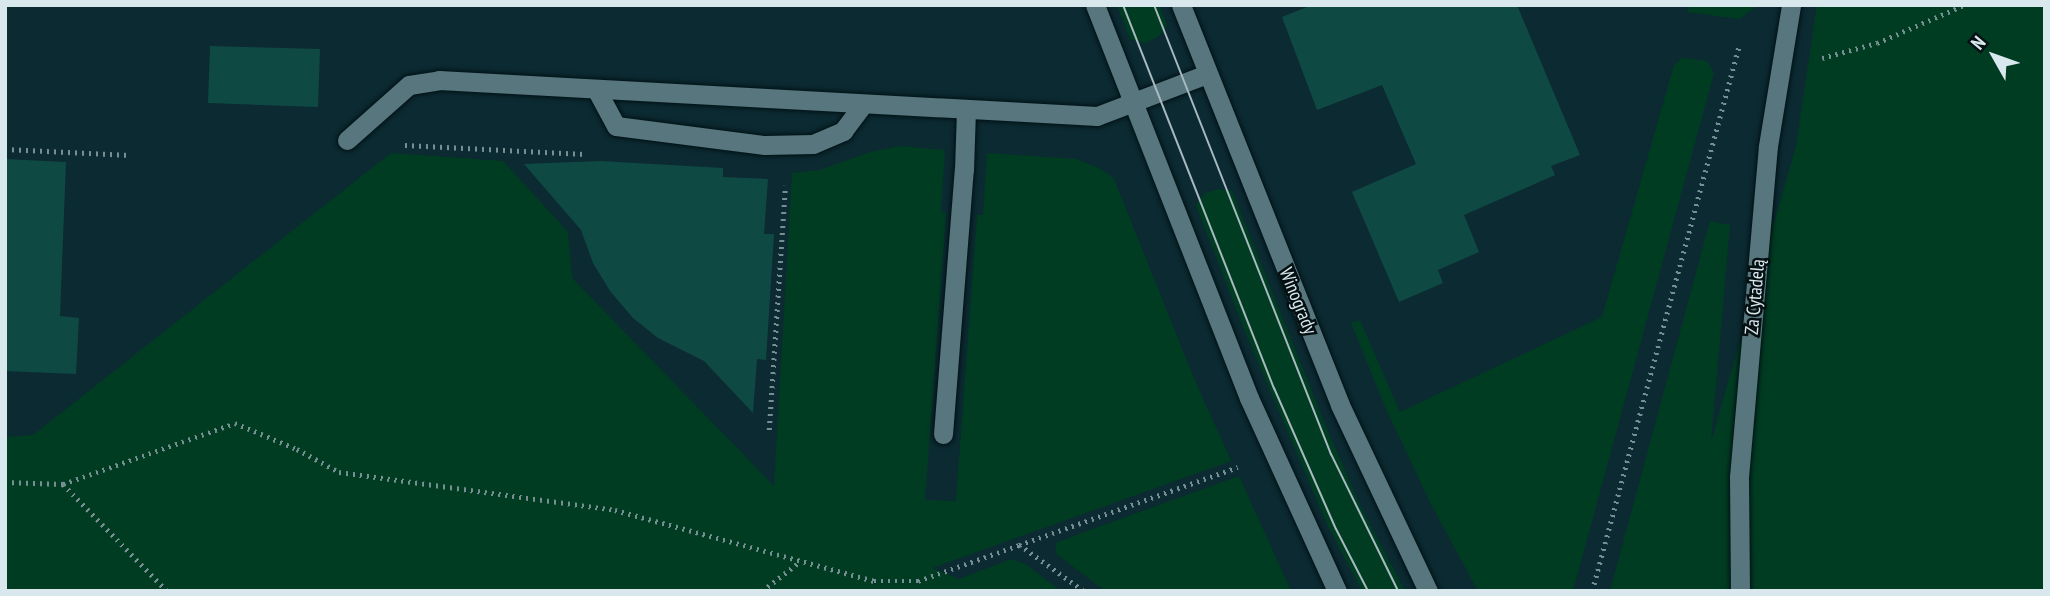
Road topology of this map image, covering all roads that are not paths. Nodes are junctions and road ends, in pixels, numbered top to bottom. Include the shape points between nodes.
1 (1095, 5) edge
2 (1181, 5) edge
3 (1791, 5) edge
4 (1208, 74) junction
5 (596, 89) junction
6 (1133, 103) junction
7 (863, 104) junction
8 (965, 109) junction
9 (347, 140) dead end
10 (943, 434) dead end
11 (1337, 591) edge
12 (1428, 591) edge
13 (1740, 591) edge

1 - 6 street
2 - 4 street, Winogrady
3 - 13 street, Za Cytadelą via 1768,146 1739,477
4 - 6 street
4 - 12 street, Winogrady via 1340,405
5 - 7 street
5 - 7 street via 616,126 765,145 813,144 843,131
5 - 9 street via 421,81 399,93
6 - 8 street via 1097,116
6 - 11 street via 1249,398
7 - 8 street
8 - 10 street

